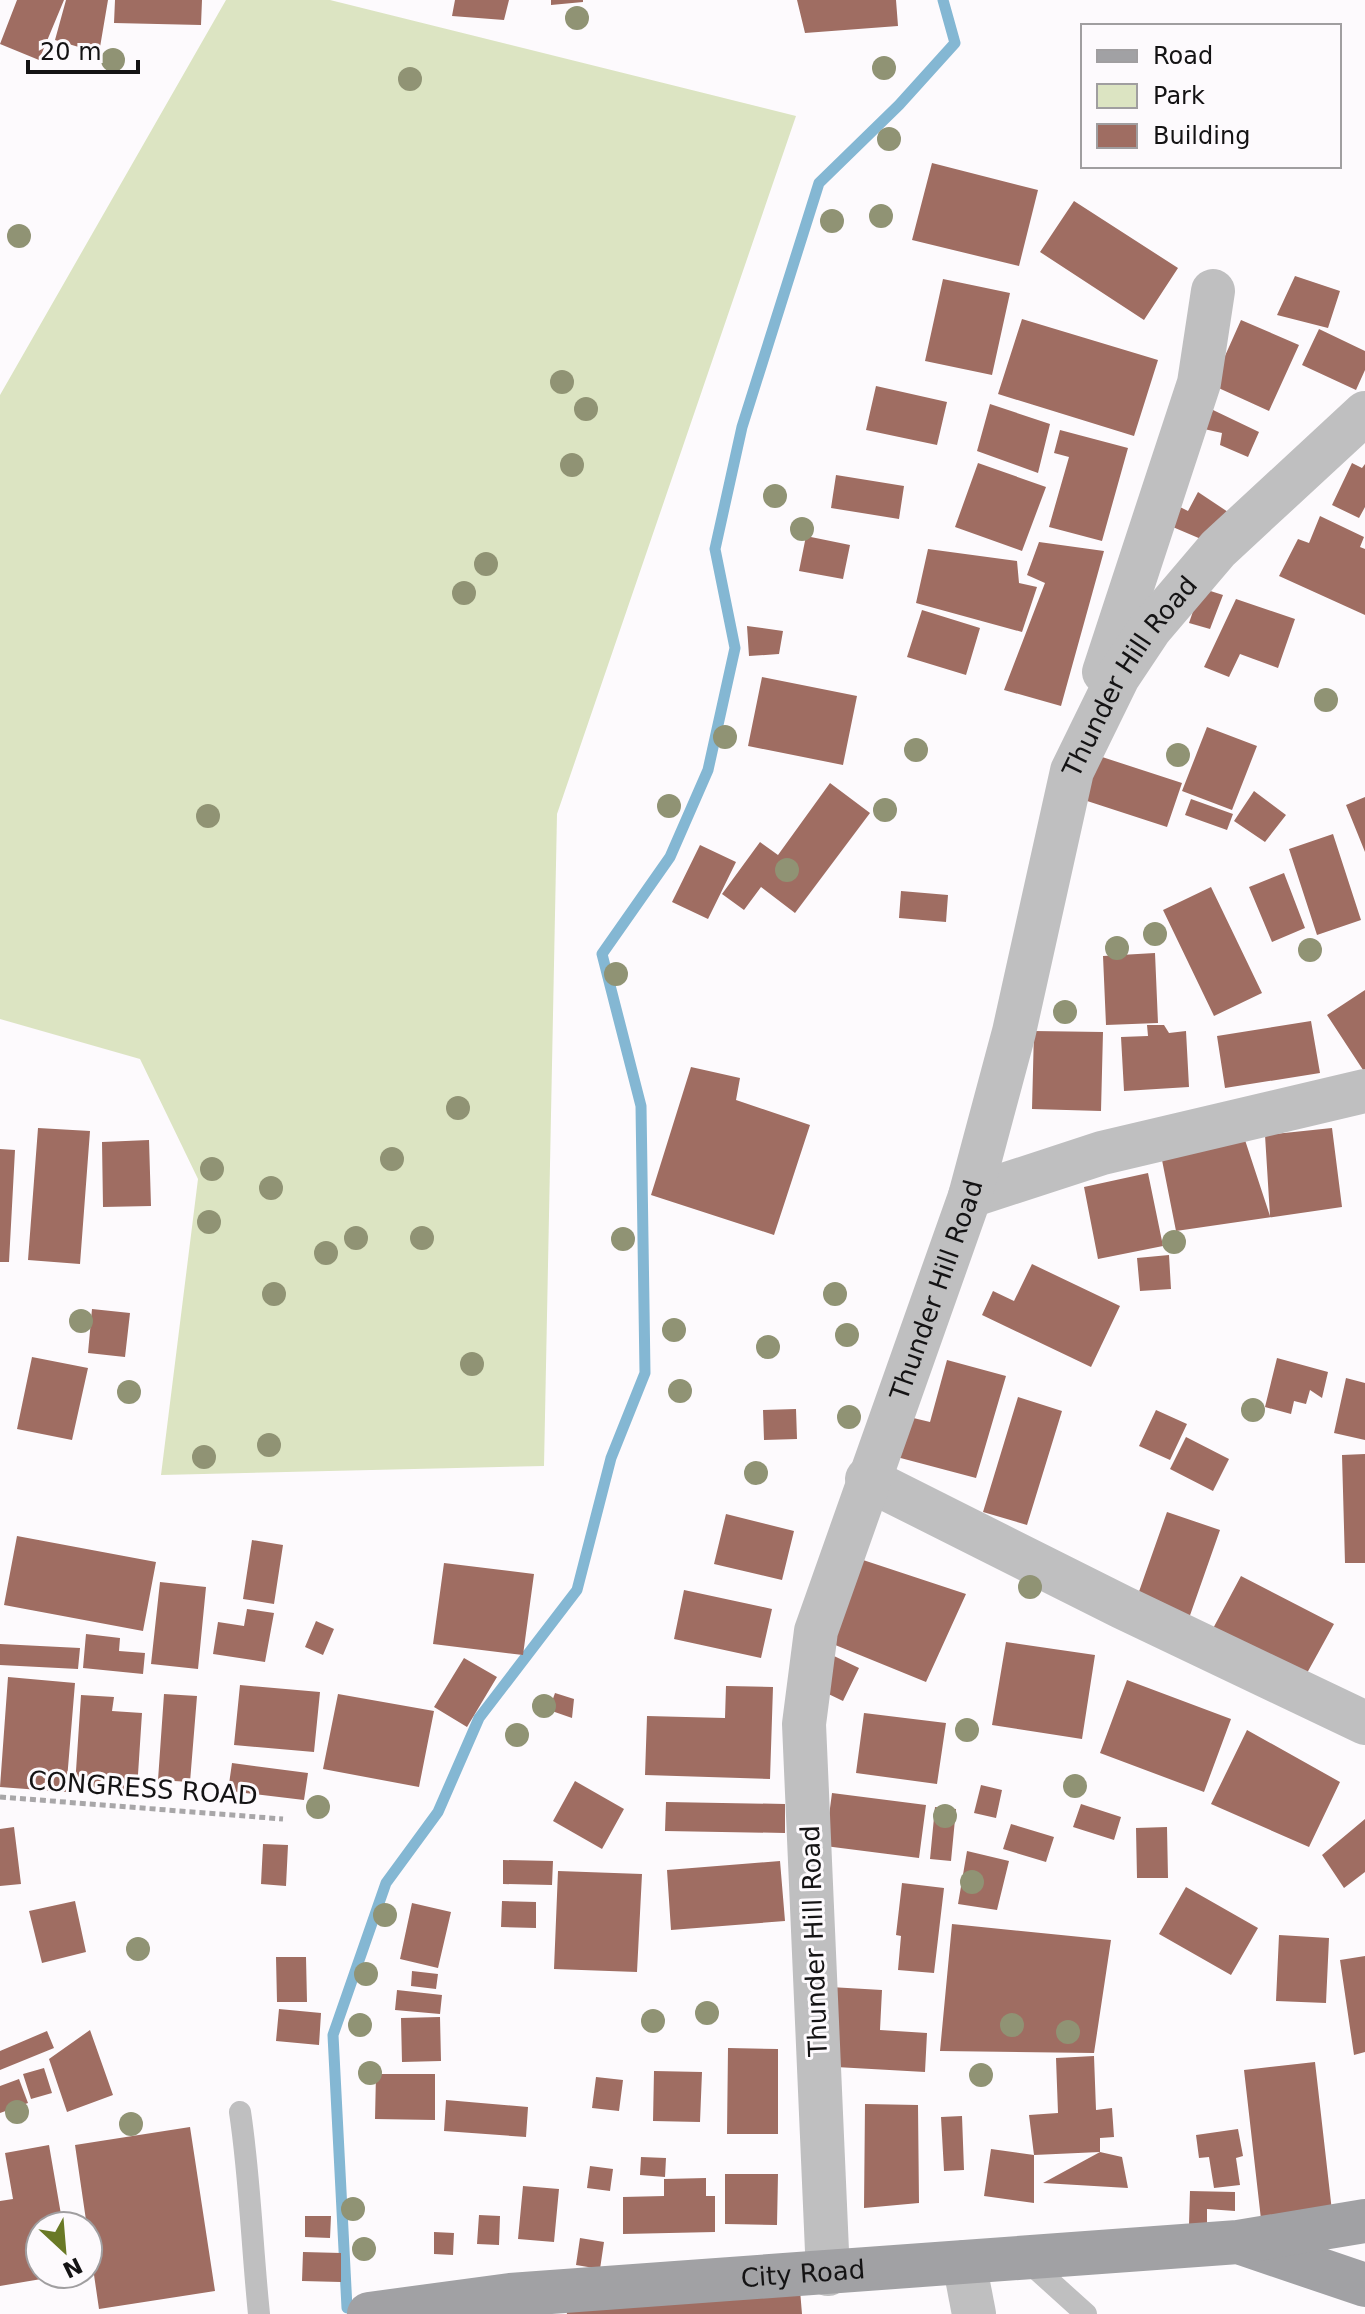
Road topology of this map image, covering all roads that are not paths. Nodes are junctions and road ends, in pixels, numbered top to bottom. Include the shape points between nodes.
1 (1213, 291) dead end
2 (1357, 430) edge
3 (1072, 771) junction
4 (1365, 1091) edge
5 (970, 1196) junction
6 (867, 1479) junction
7 (1365, 1723) edge
8 (240, 2112) dead end
9 (1365, 2221) edge
10 (1238, 2242) junction
11 (1024, 2258) junction
12 (964, 2262) junction
13 (828, 2274) junction
14 (1365, 2285) edge
15 (259, 2314) edge
16 (369, 2314) edge
17 (974, 2314) edge
18 (1086, 2314) edge

1 - 3 street via 1199,383
2 - 3 street, Thunder Hill Road via 1218,549 1150,629 1118,677
3 - 5 street, Thunder Hill Road via 1014,1032
4 - 5 street via 1102,1153
5 - 6 street, Thunder Hill Road
6 - 7 street
6 - 13 street, Thunder Hill Road via 816,1631 804,1724
8 - 15 lane
9 - 10 main road, City Road
10 - 11 main road, City Road
10 - 14 main road
11 - 12 main road, City Road
11 - 18 lane
12 - 13 main road, City Road
12 - 17 street
13 - 16 main road, City Road via 510,2295

